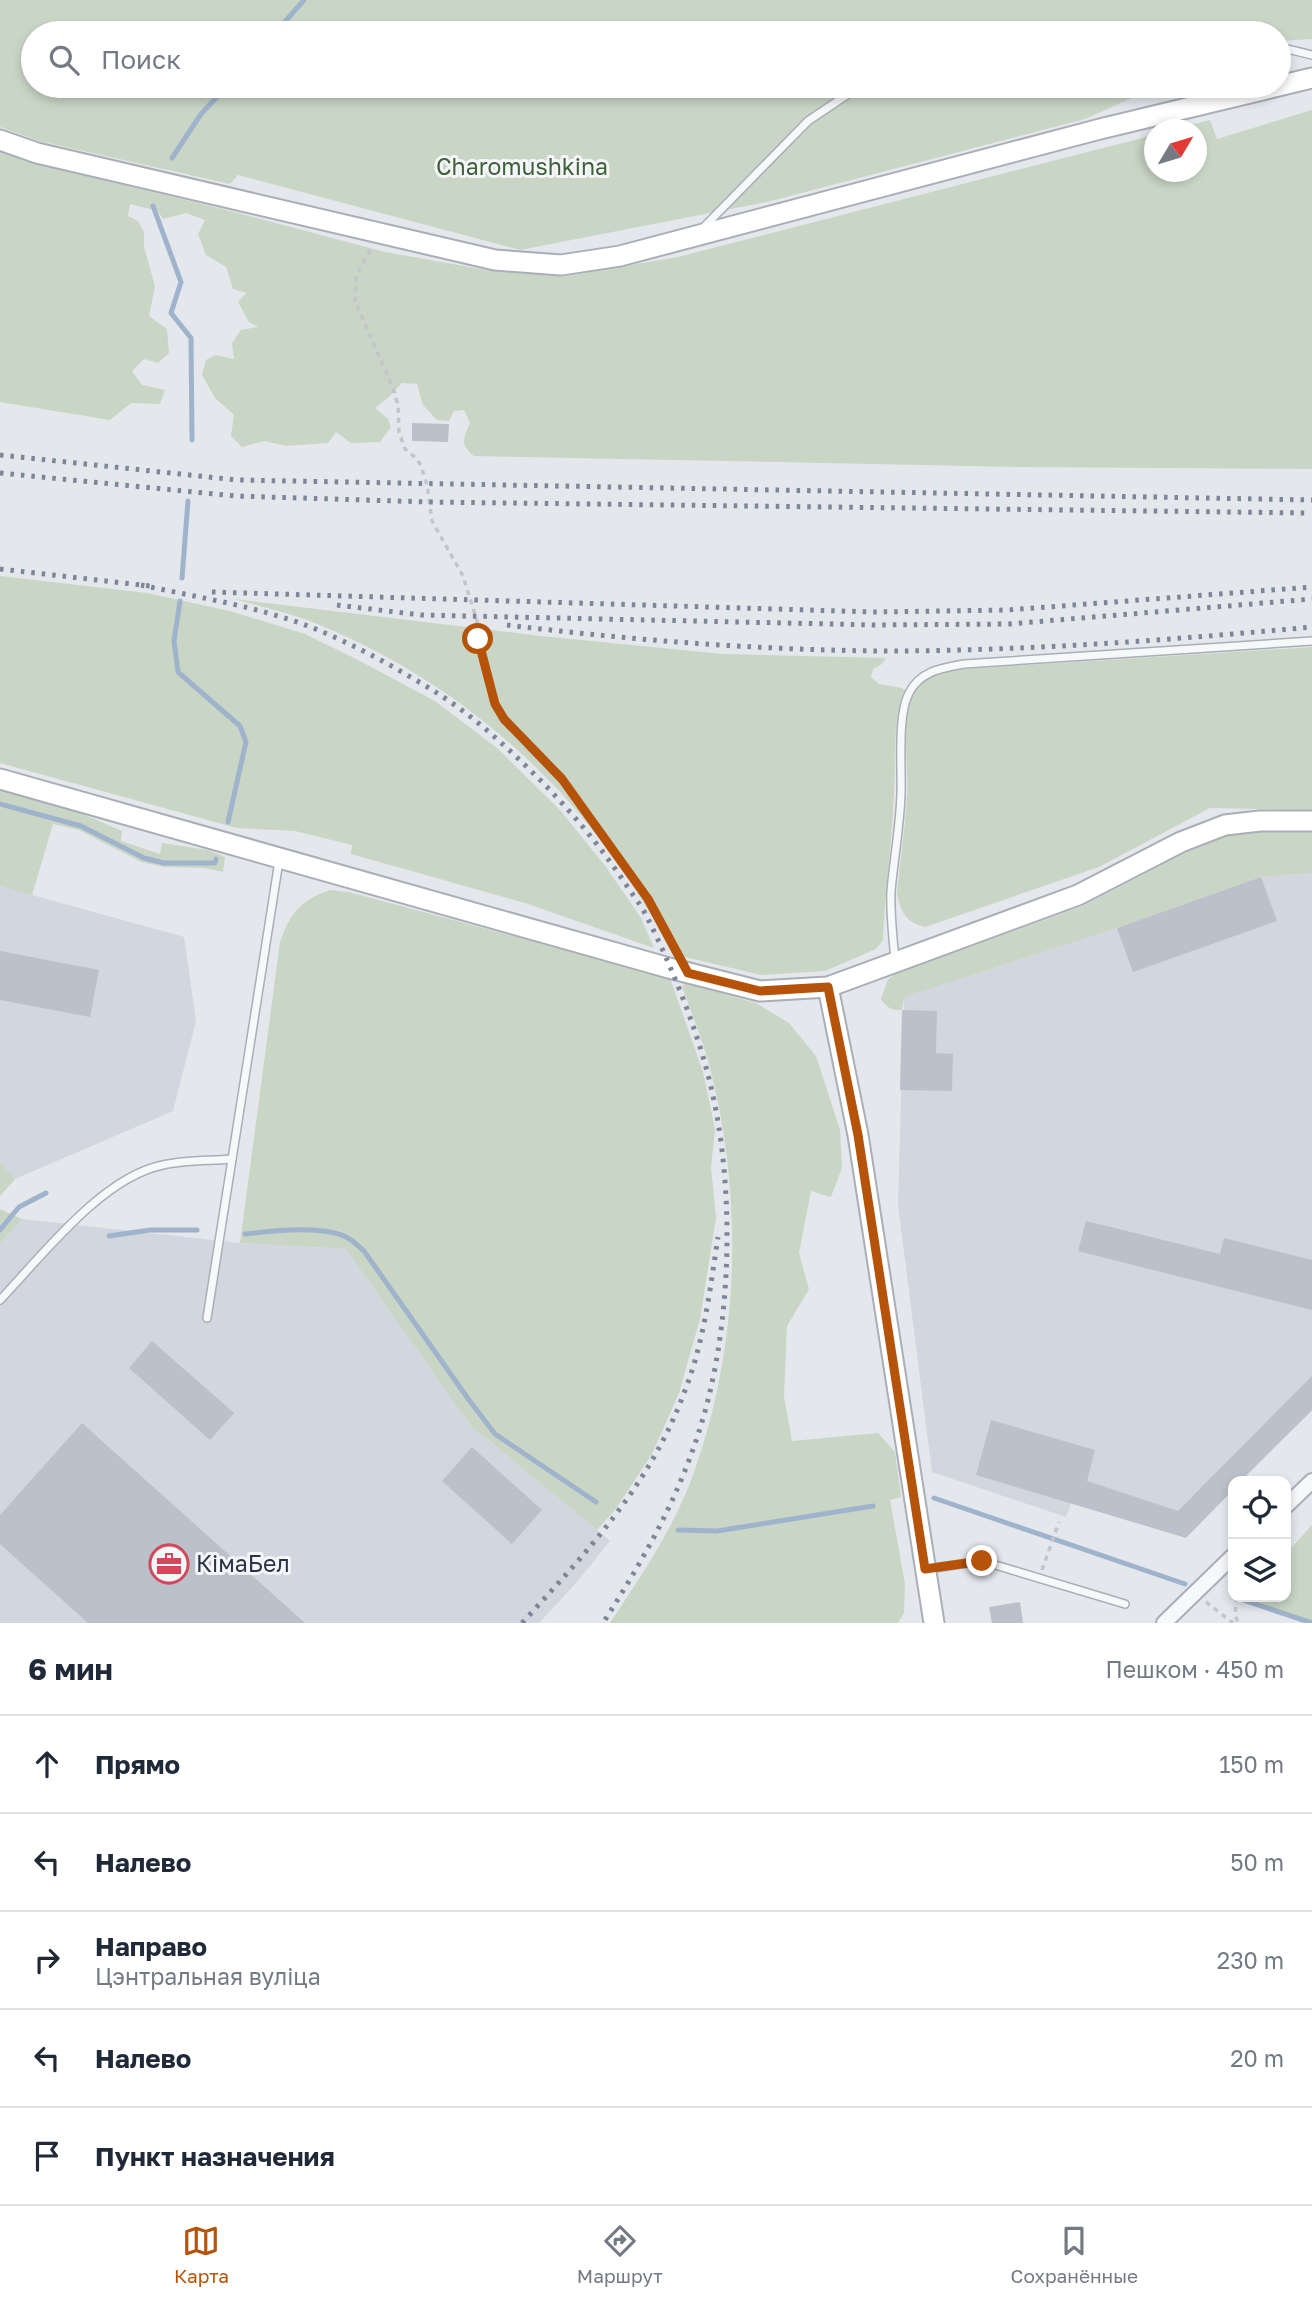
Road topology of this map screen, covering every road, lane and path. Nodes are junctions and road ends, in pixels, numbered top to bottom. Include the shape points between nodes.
1 (1291, 50) edge
2 (1312, 55) edge
3 (1312, 78) edge
4 (1291, 83) edge
5 (842, 98) edge
6 (1229, 98) edge
7 (0, 140) edge
8 (379, 232) junction
9 (694, 238) junction
10 (1312, 641) edge
11 (0, 779) edge
12 (1312, 821) edge
13 (280, 857) junction
14 (895, 961) junction
15 (688, 973) junction
16 (828, 987) junction
17 (232, 1158) junction
18 (0, 1300) edge
19 (207, 1318) dead end
20 (1312, 1481) edge
21 (1291, 1501) edge
22 (1059, 1522) dead end
23 (1228, 1561) edge
24 (925, 1569) junction
25 (1039, 1578) junction
26 (1237, 1602) edge
27 (1125, 1604) dead end
28 (1180, 1606) junction
29 (934, 1623) edge
30 (1164, 1623) edge
31 (1233, 1623) edge
32 (1238, 1623) edge

1 - 2 lane
3 - 4 street
5 - 9 lane via 808,121
6 - 9 street
7 - 8 street via 37,153
8 - 9 street via 495,260 561,265
8 - 15 path via 356,276 355,301 393,388 405,449 421,466 432,521 463,576 495,704 562,779 648,899
10 - 14 lane via 964,664 930,672 919,680 905,702 903,724 891,893
11 - 13 street
12 - 14 street via 1225,825 1181,842 1078,895
13 - 15 street
13 - 17 lane
14 - 16 street
15 - 16 street via 760,991
16 - 24 street via 858,1135
17 - 18 lane via 162,1165 106,1192
17 - 19 lane
20 - 21 street
22 - 25 path
23 - 28 street
24 - 25 lane via 982,1561
24 - 29 street
25 - 27 lane
26 - 32 path
28 - 30 street
28 - 31 path via 1209,1603

